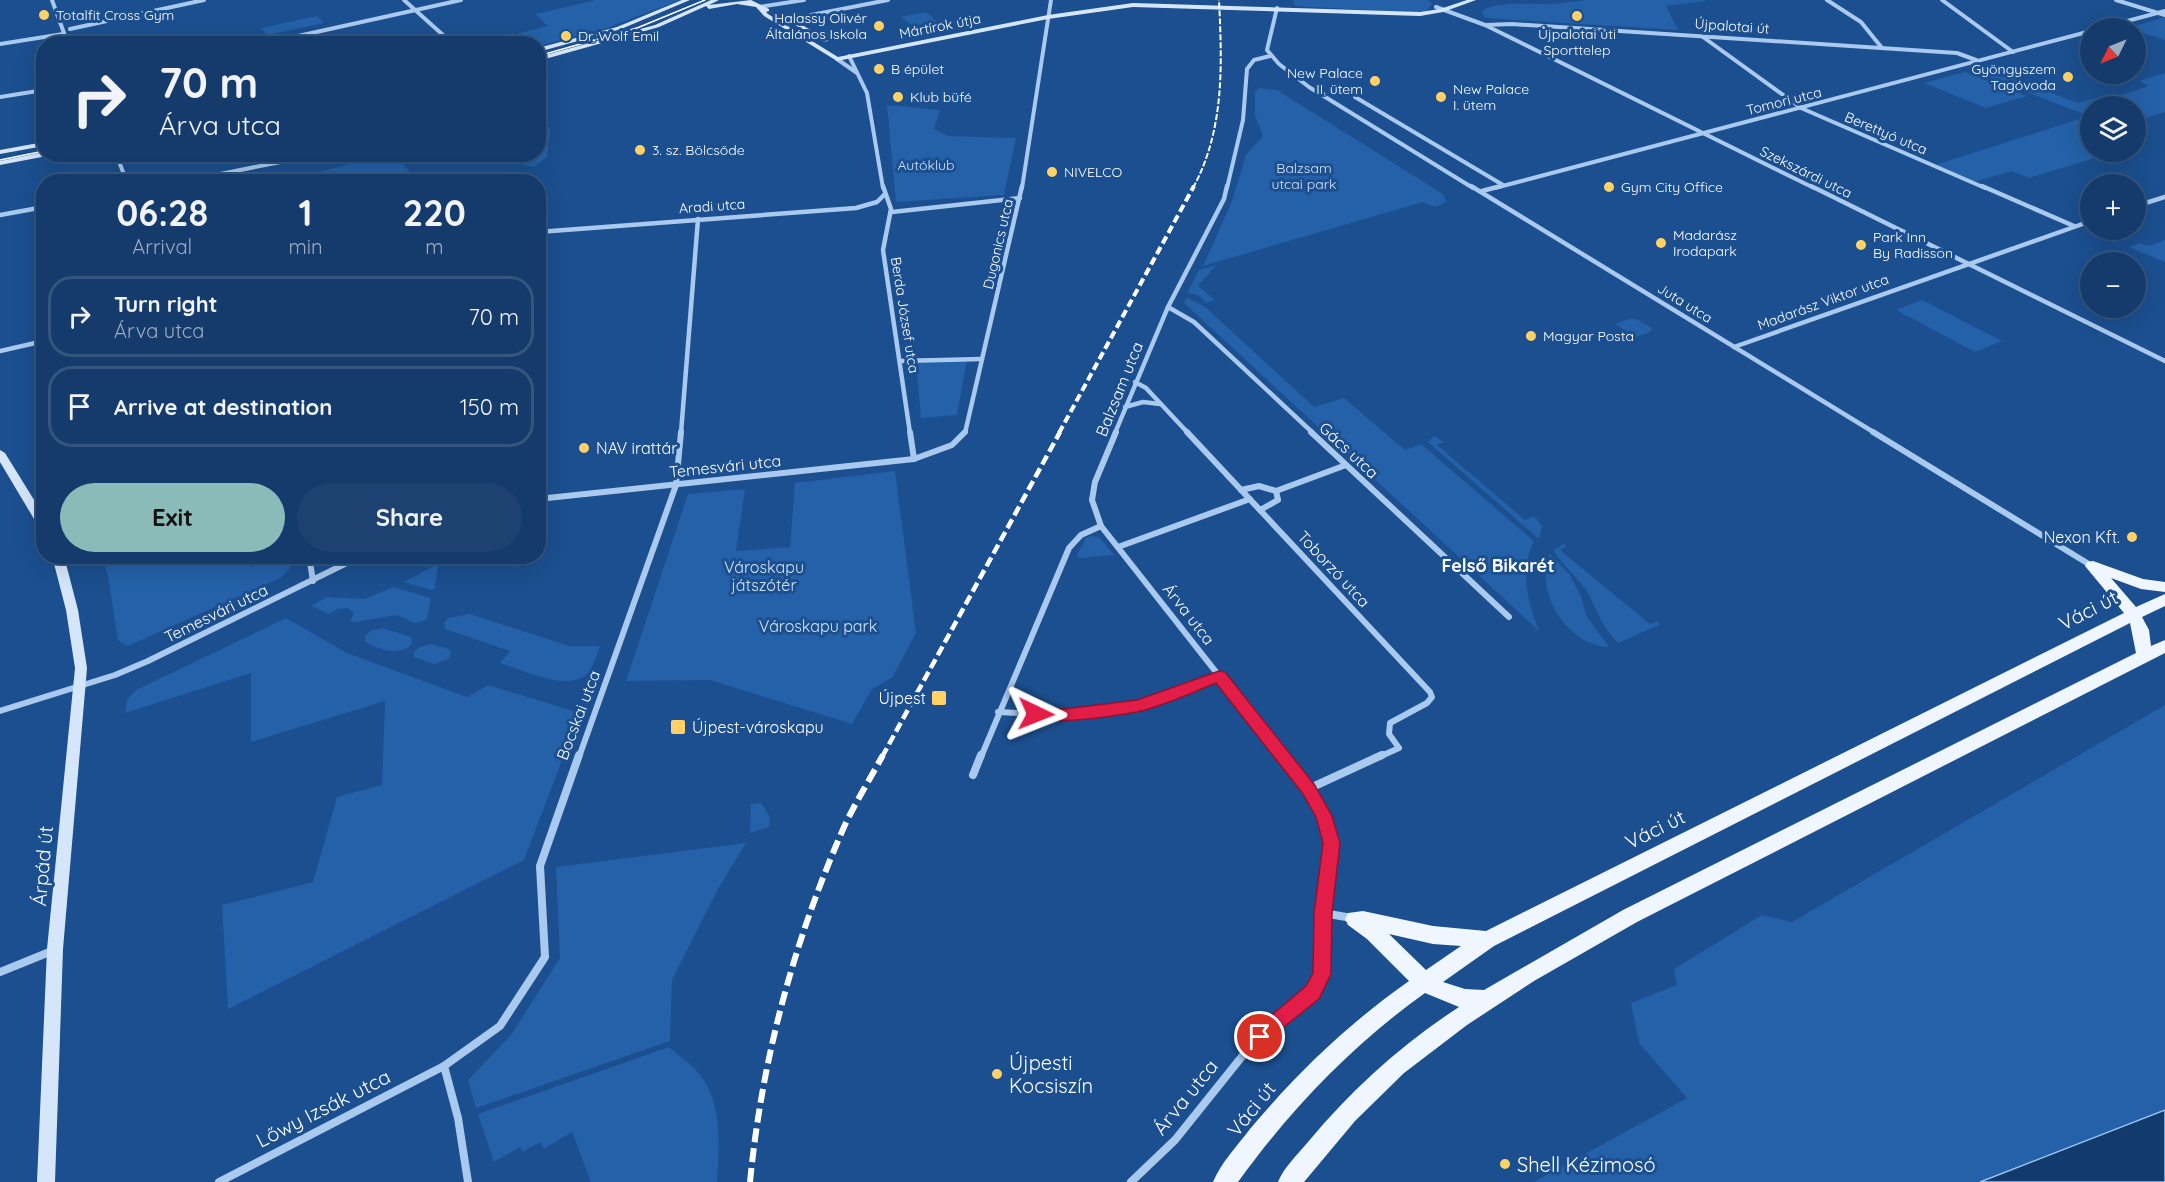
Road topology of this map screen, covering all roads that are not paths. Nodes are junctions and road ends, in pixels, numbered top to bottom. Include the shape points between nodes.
1 (52, 0) edge
2 (204, 0) edge
3 (404, 0) edge
4 (461, 0) edge
5 (687, 0) edge
6 (716, 0) edge
7 (747, 0) edge
8 (804, 0) edge
9 (888, 0) edge
10 (1051, 0) edge
11 (1277, 0) edge
12 (1449, 0) edge
13 (1473, 0) edge
14 (1827, 0) edge
15 (1942, 0) edge
16 (2116, 0) edge
17 (756, 4) edge
18 (1436, 7) junction
19 (1277, 8) junction
20 (415, 10) junction
21 (1444, 10) junction
22 (2165, 11) edge
23 (689, 12) junction
24 (1392, 12) junction
25 (2157, 13) junction
26 (2165, 15) edge
27 (801, 17) dead end
28 (1048, 17) junction
29 (2138, 18) edge
30 (1485, 26) junction
31 (69, 29) dead end
32 (809, 31) junction
33 (63, 34) joint
34 (798, 34) junction
35 (2080, 34) edge
36 (50, 36) edge
37 (298, 36) edge
38 (444, 36) edge
39 (1703, 37) junction
40 (36, 38) edge
41 (828, 43) dead end
42 (0, 44) edge
43 (546, 48) edge
44 (1882, 48) junction
45 (838, 49) dead end
46 (2013, 52) junction
47 (849, 56) junction
48 (1270, 56) junction
49 (546, 57) edge
50 (837, 59) junction
51 (1977, 61) junction
52 (857, 73) junction
53 (36, 91) edge
54 (0, 97) edge
55 (1355, 97) dead end
56 (1801, 108) junction
57 (1703, 133) junction
58 (36, 145) edge
59 (0, 152) edge
60 (36, 156) edge
61 (281, 162) edge
62 (0, 163) edge
63 (220, 174) edge
64 (1503, 185) junction
65 (1482, 191) junction
66 (884, 195) junction
67 (2165, 197) edge
68 (1020, 198) junction
69 (2146, 203) edge
70 (36, 208) edge
71 (892, 212) junction
72 (0, 215) edge
73 (698, 219) junction
74 (2080, 224) edge
75 (2074, 226) junction
76 (546, 231) edge
77 (1968, 263) junction
78 (1168, 307) junction
79 (36, 343) edge
80 (1734, 347) junction
81 (0, 351) edge
82 (982, 359) junction
83 (900, 360) junction
84 (2165, 361) edge
85 (1135, 382) junction
86 (1160, 404) junction
87 (1125, 407) junction
88 (0, 453) edge
89 (914, 459) junction
90 (1346, 465) junction
91 (676, 485) junction
92 (1241, 490) junction
93 (1276, 491) junction
94 (546, 498) edge
95 (1250, 499) junction
96 (1260, 510) junction
97 (36, 513) edge
98 (1101, 526) junction
99 (1118, 547) junction
100 (60, 564) edge
101 (310, 564) edge
102 (346, 564) edge
103 (2092, 566) junction
104 (313, 580) junction
105 (2165, 587) edge
106 (2165, 599) edge
107 (2133, 614) junction
108 (1509, 617) dead end
109 (2165, 646) edge
110 (2145, 658) junction
111 (1219, 676) junction
112 (80, 687) junction
113 (0, 711) edge
114 (998, 712) junction
115 (973, 775) dead end
116 (1308, 789) junction
117 (1323, 913) junction
118 (1355, 918) junction
119 (1487, 940) junction
120 (55, 950) junction
121 (0, 972) edge
122 (1424, 983) junction
123 (1490, 1000) junction
124 (444, 1066) junction
125 (46, 1182) edge
126 (219, 1182) edge
127 (468, 1182) edge
128 (1131, 1182) edge
129 (1224, 1182) edge
130 (1289, 1182) edge

1 - 33 street
2 - 31 street
3 - 20 street
4 - 20 street
5 - 43 street via 619,28
6 - 23 street
7 - 17 street
8 - 17 street
9 - 27 street
10 - 28 street, Dugonics utca
11 - 19 street
12 - 18 street
13 - 21 street
14 - 44 street via 1861,22
15 - 46 street
16 - 25 street
17 - 23 street via 731,3
17 - 32 street
17 - 34 street via 766,15
18 - 21 street, Szekszárdi utca
18 - 24 street
19 - 24 street
19 - 28 street via 1133,5
19 - 48 street via 1267,44
20 - 37 street
20 - 38 street
21 - 24 street via 1427,14
21 - 30 street, Szekszárdi utca
22 - 25 street
23 - 49 street via 616,39
25 - 26 street
25 - 29 street
28 - 47 street, Mártírok útja
28 - 68 street, Dugonics utca
30 - 39 street, Újpalotai út via 1512,24
30 - 57 street, Szekszárdi utca
32 - 34 street
32 - 41 street
33 - 36 street
34 - 50 street
35 - 46 street, Tomori utca
39 - 44 street, Újpalotai út
39 - 56 street, Berettyó utca
40 - 42 street
44 - 51 street, Újpalotai út via 1957,53
45 - 47 street
46 - 51 street, Tomori utca
47 - 50 street, Mártírok útja
47 - 52 street
48 - 65 street, Juta utca via 1309,87
48 - 78 street, Balzsam utca via 1254,60 1247,69 1243,120 1224,199
50 - 52 street
51 - 56 street, Tomori utca
52 - 66 street via 867,93
53 - 54 street
55 - 64 street
56 - 57 street, Tomori utca
56 - 75 street, Berettyó utca
57 - 64 street, Tomori utca
57 - 77 street, Szekszárdi utca
58 - 59 street
60 - 62 street
61 - 63 street
64 - 65 street, Tomori utca
65 - 80 street, Juta utca
66 - 71 street
66 - 73 street, Aradi utca via 873,204 856,208
67 - 69 street
68 - 71 street
68 - 82 street, Dugonics utca
70 - 72 street
71 - 83 street, Berda József utca via 883,244
73 - 76 street, Aradi utca
73 - 91 street, Bocskai utca
74 - 75 street, Madarász Viktor utca
75 - 77 street, Madarász Viktor utca
77 - 80 street, Madarász Viktor utca
77 - 84 street, Szekszárdi utca
78 - 85 street, Balzsam utca
78 - 90 street, Gács utca via 1194,322
79 - 81 street
80 - 103 street, Juta utca
82 - 83 street
82 - 89 street, Dugonics utca via 966,433 954,443
83 - 89 street, Berda József utca
85 - 86 street, Toborzó utca
85 - 87 street, Balzsam utca
86 - 87 street via 1143,402
86 - 92 street, Toborzó utca
87 - 98 street, Balzsam utca via 1092,494
88 - 97 street
89 - 91 street, Temesvári utca
90 - 93 street
90 - 108 street, Gács utca
91 - 94 street, Temesvári utca
91 - 124 street, Bocskai utca via 540,867 545,957 500,1026
92 - 93 street via 1259,486
92 - 95 street, Toborzó utca
93 - 96 street via 1278,500
95 - 96 street, Toborzó utca
95 - 99 street
96 - 116 street, Toborzó utca via 1432,697 1390,723 1389,735 1399,748
98 - 99 street, Árva utca
98 - 114 street via 1081,535 1069,548
99 - 111 street, Árva utca
100 - 112 street, Árpád út via 72,610
101 - 104 street
102 - 104 street, Temesvári utca
103 - 105 main road via 2142,584
103 - 107 main road
104 - 112 street, Temesvári utca via 148,661
106 - 107 main road, Váci út
107 - 110 main road via 2141,630
107 - 119 main road, Váci út
109 - 110 main road
110 - 123 main road via 1630,916
111 - 114 street via 1138,706 1064,715
111 - 116 street, Árva utca
112 - 113 street, Temesvári utca
112 - 120 street, Árpád út
114 - 115 street
116 - 117 street, Árva utca via 1324,816 1331,843
117 - 118 street
117 - 128 street, Árva utca via 1323,967 1317,987 1248,1049 1160,1156
118 - 119 main road via 1433,935
118 - 122 main road via 1384,941
119 - 122 main road, Váci út
120 - 121 street
120 - 125 street, Árpád út
122 - 123 main road via 1458,999
122 - 129 main road, Váci út via 1347,1042 1297,1091
123 - 130 main road via 1442,1031 1385,1077 1334,1127
124 - 126 street, Lőwy Izsák utca
124 - 127 street via 458,1118

